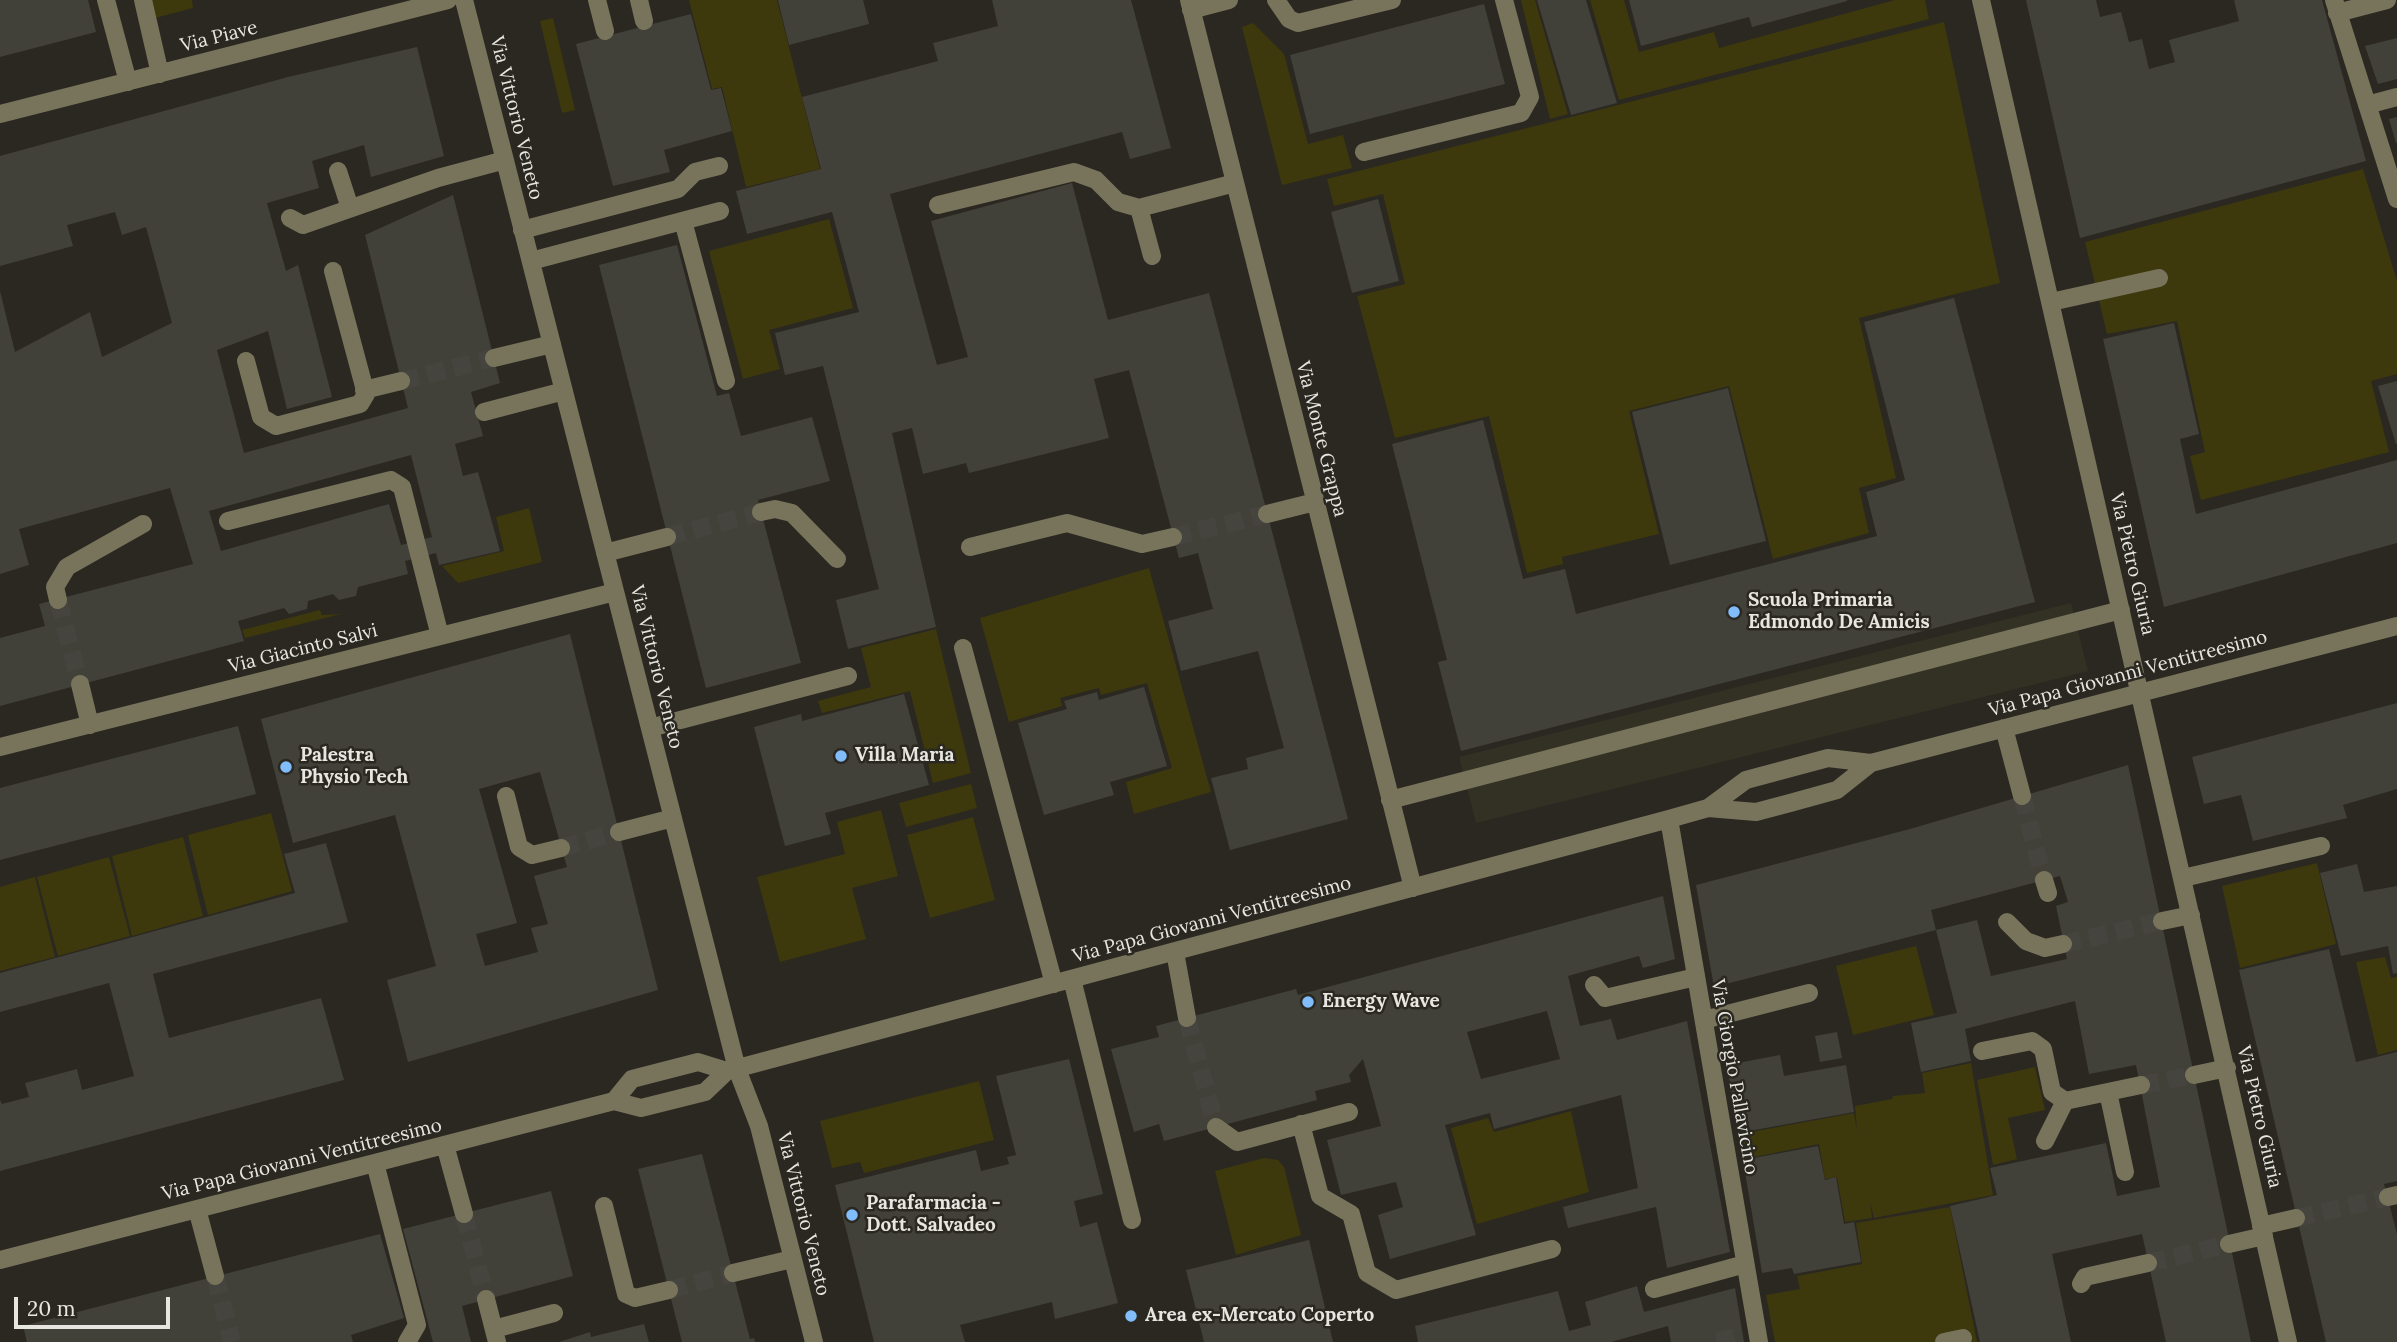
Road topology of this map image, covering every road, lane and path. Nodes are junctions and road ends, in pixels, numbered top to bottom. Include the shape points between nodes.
1 (106, 0) edge
2 (143, 0) edge
3 (448, 0) edge
4 (464, 0) edge
5 (597, 0) edge
6 (639, 0) edge
7 (1228, 0) edge
8 (1276, 0) edge
9 (1392, 0) edge
10 (1504, 0) edge
11 (1981, 0) edge
12 (2387, 0) edge
13 (1190, 5) edge
14 (2335, 7) edge
15 (644, 21) dead end
16 (605, 31) dead end
17 (160, 74) junction
18 (128, 82) junction
19 (2397, 97) edge
20 (2367, 105) junction
21 (0, 114) edge
22 (1364, 152) dead end
23 (505, 160) junction
24 (719, 166) dead end
25 (338, 171) dead end
26 (1236, 183) junction
27 (2397, 199) edge
28 (937, 205) dead end
29 (350, 208) junction
30 (1139, 208) junction
31 (720, 211) dead end
32 (290, 218) dead end
33 (683, 221) junction
34 (522, 230) junction
35 (1153, 256) dead end
36 (531, 261) junction
37 (333, 271) dead end
38 (2159, 278) dead end
39 (2051, 302) junction
40 (552, 344) junction
41 (494, 358) tunnel mouth
42 (246, 361) dead end
43 (401, 381) tunnel mouth
44 (726, 382) dead end
45 (364, 390) junction
46 (564, 391) junction
47 (484, 412) dead end
48 (1315, 502) junction
49 (761, 512) tunnel mouth
50 (1267, 514) tunnel mouth
51 (228, 521) dead end
52 (143, 524) dead end
53 (667, 537) tunnel mouth
54 (1173, 537) tunnel mouth
55 (970, 547) dead end
56 (605, 554) junction
57 (837, 559) dead end
58 (615, 592) junction
59 (58, 600) tunnel mouth
60 (2121, 610) junction
61 (2397, 626) edge
62 (440, 636) junction
63 (963, 648) dead end
64 (848, 676) dead end
65 (80, 684) tunnel mouth
66 (2140, 691) junction
67 (90, 724) junction
68 (650, 728) junction
69 (2004, 728) junction
70 (0, 747) edge
71 (1871, 763) junction
72 (506, 796) dead end
73 (2022, 796) tunnel mouth
74 (1390, 800) junction
75 (1708, 808) junction
76 (673, 818) junction
77 (1669, 819) junction
78 (619, 832) tunnel mouth
79 (2321, 846) dead end
80 (561, 848) tunnel mouth
81 (2183, 878) junction
82 (1412, 888) junction
83 (2191, 915) junction
84 (2162, 921) tunnel mouth
85 (2007, 922) dead end
86 (2063, 944) tunnel mouth
87 (1175, 952) junction
88 (1696, 978) junction
89 (1072, 979) junction
90 (1054, 984) junction
91 (1594, 985) dead end
92 (1809, 993) dead end
93 (1187, 1018) tunnel mouth
94 (1704, 1020) junction
95 (1982, 1051) dead end
96 (2227, 1068) junction
97 (732, 1070) junction
98 (2194, 1075) tunnel mouth
99 (2141, 1085) tunnel mouth
100 (2108, 1092) junction
101 (614, 1101) junction
102 (2065, 1101) junction
103 (1349, 1112) dead end
104 (1301, 1125) junction
105 (1216, 1127) dead end
106 (2045, 1141) dead end
107 (445, 1145) junction
108 (375, 1163) junction
109 (2125, 1172) dead end
110 (604, 1206) dead end
111 (197, 1209) junction
112 (464, 1214) tunnel mouth
113 (2296, 1218) tunnel mouth
114 (1132, 1220) dead end
115 (2263, 1231) junction
116 (2230, 1244) tunnel mouth
117 (1552, 1249) dead end
118 (792, 1259) junction
119 (0, 1260) edge
120 (2148, 1262) tunnel mouth
121 (1745, 1264) junction
122 (733, 1273) tunnel mouth
123 (215, 1276) tunnel mouth
124 (2081, 1284) dead end
125 (669, 1290) tunnel mouth
126 (1654, 1290) dead end
127 (486, 1299) tunnel mouth
128 (554, 1313) dead end
129 (495, 1336) edge
130 (1753, 1337) edge
131 (1963, 1338) dead end
132 (407, 1342) edge
133 (814, 1342) edge
134 (1944, 1342) edge
135 (2288, 1342) edge

1 - 18 street
2 - 17 street
3 - 17 street, Via Piave
4 - 23 street, Via Vittorio Veneto
5 - 16 street
6 - 15 street
7 - 13 street
8 - 9 street via 1289,19 1298,23
10 - 22 street via 1530,97 1521,113
11 - 39 street, Via Pietro Giuria
12 - 14 street
13 - 26 street, Via Monte Grappa
14 - 20 street
17 - 18 street, Via Piave
18 - 21 street, Via Piave
19 - 20 street
20 - 27 street
23 - 29 street
23 - 34 street, Via Vittorio Veneto
24 - 34 street via 695,172 678,189
25 - 29 street
26 - 30 street
26 - 48 street, Via Monte Grappa
28 - 30 street via 1074,172 1096,180 1118,202
29 - 32 street via 303,225
30 - 35 street
31 - 33 street
33 - 36 street
33 - 44 street
34 - 36 street, Via Vittorio Veneto
36 - 40 street, Via Vittorio Veneto
37 - 45 street
38 - 39 street
39 - 60 street, Via Pietro Giuria
40 - 41 street
40 - 46 street, Via Vittorio Veneto
42 - 45 street via 261,417 276,426 360,404
43 - 45 street
46 - 47 street
46 - 56 street, Via Vittorio Veneto
48 - 50 street
48 - 74 street, Via Monte Grappa
49 - 57 street via 792,513
51 - 62 street via 391,480 402,487
52 - 59 street via 67,567 55,587
53 - 56 street
54 - 55 street via 1142,544 1067,523
56 - 58 street, Via Vittorio Veneto
58 - 62 street, Via Giacinto Salvi
58 - 68 street, Via Vittorio Veneto
60 - 66 street, Via Pietro Giuria
60 - 74 street
61 - 66 street, Via Papa Giovanni Ventitreesimo
62 - 67 street, Via Giacinto Salvi
63 - 90 street
64 - 68 street
65 - 67 street
66 - 69 street, Via Papa Giovanni Ventitreesimo
66 - 81 street, Via Pietro Giuria
67 - 70 street, Via Giacinto Salvi
68 - 76 street, Via Vittorio Veneto
69 - 71 street, Via Papa Giovanni Ventitreesimo
69 - 73 street
71 - 75 street, Via Papa Giovanni Ventitreesimo via 1828,758 1746,780
71 - 75 street, Via Papa Giovanni Ventitreesimo via 1837,790 1756,812
72 - 80 street via 519,847 533,855
74 - 82 street, Via Monte Grappa
75 - 77 street, Via Papa Giovanni Ventitreesimo
76 - 78 street
76 - 97 street, Via Vittorio Veneto
77 - 82 street, Via Papa Giovanni Ventitreesimo
77 - 88 street, Via Giorgio Pallavicino
79 - 81 street
81 - 83 street, Via Pietro Giuria
82 - 87 street, Via Papa Giovanni Ventitreesimo
83 - 84 street
83 - 96 street, Via Pietro Giuria
85 - 86 street via 2026,941 2045,948
87 - 89 street, Via Papa Giovanni Ventitreesimo
87 - 93 street
88 - 91 street via 1605,998
88 - 94 street, Via Giorgio Pallavicino
89 - 90 street, Via Papa Giovanni Ventitreesimo
89 - 114 street
90 - 97 street, Via Papa Giovanni Ventitreesimo
92 - 94 street
94 - 121 street, Via Giorgio Pallavicino
95 - 102 street via 2032,1041 2043,1049 2052,1092
96 - 98 street
96 - 115 street, Via Pietro Giuria
97 - 101 street, Via Papa Giovanni Ventitreesimo via 705,1092 641,1108
97 - 101 street, Via Papa Giovanni Ventitreesimo via 698,1062 632,1079
97 - 118 street, Via Vittorio Veneto via 759,1126
99 - 100 street
100 - 102 street
100 - 109 street
101 - 107 street, Via Papa Giovanni Ventitreesimo
102 - 106 street
103 - 104 street
104 - 105 street via 1237,1142
104 - 117 street via 1320,1196 1352,1214 1367,1273 1395,1290
107 - 108 street, Via Papa Giovanni Ventitreesimo
107 - 112 street
108 - 111 street, Via Papa Giovanni Ventitreesimo
108 - 132 street via 417,1325
110 - 125 street via 626,1294 635,1298
111 - 119 street, Via Papa Giovanni Ventitreesimo
111 - 123 street
113 - 115 street
115 - 116 street
115 - 135 street, Via Pietro Giuria
118 - 122 street
118 - 133 street, Via Vittorio Veneto
120 - 124 street via 2085,1277
121 - 126 street
121 - 130 street, Via Giorgio Pallavicino
127 - 129 street
128 - 129 street
131 - 134 street

